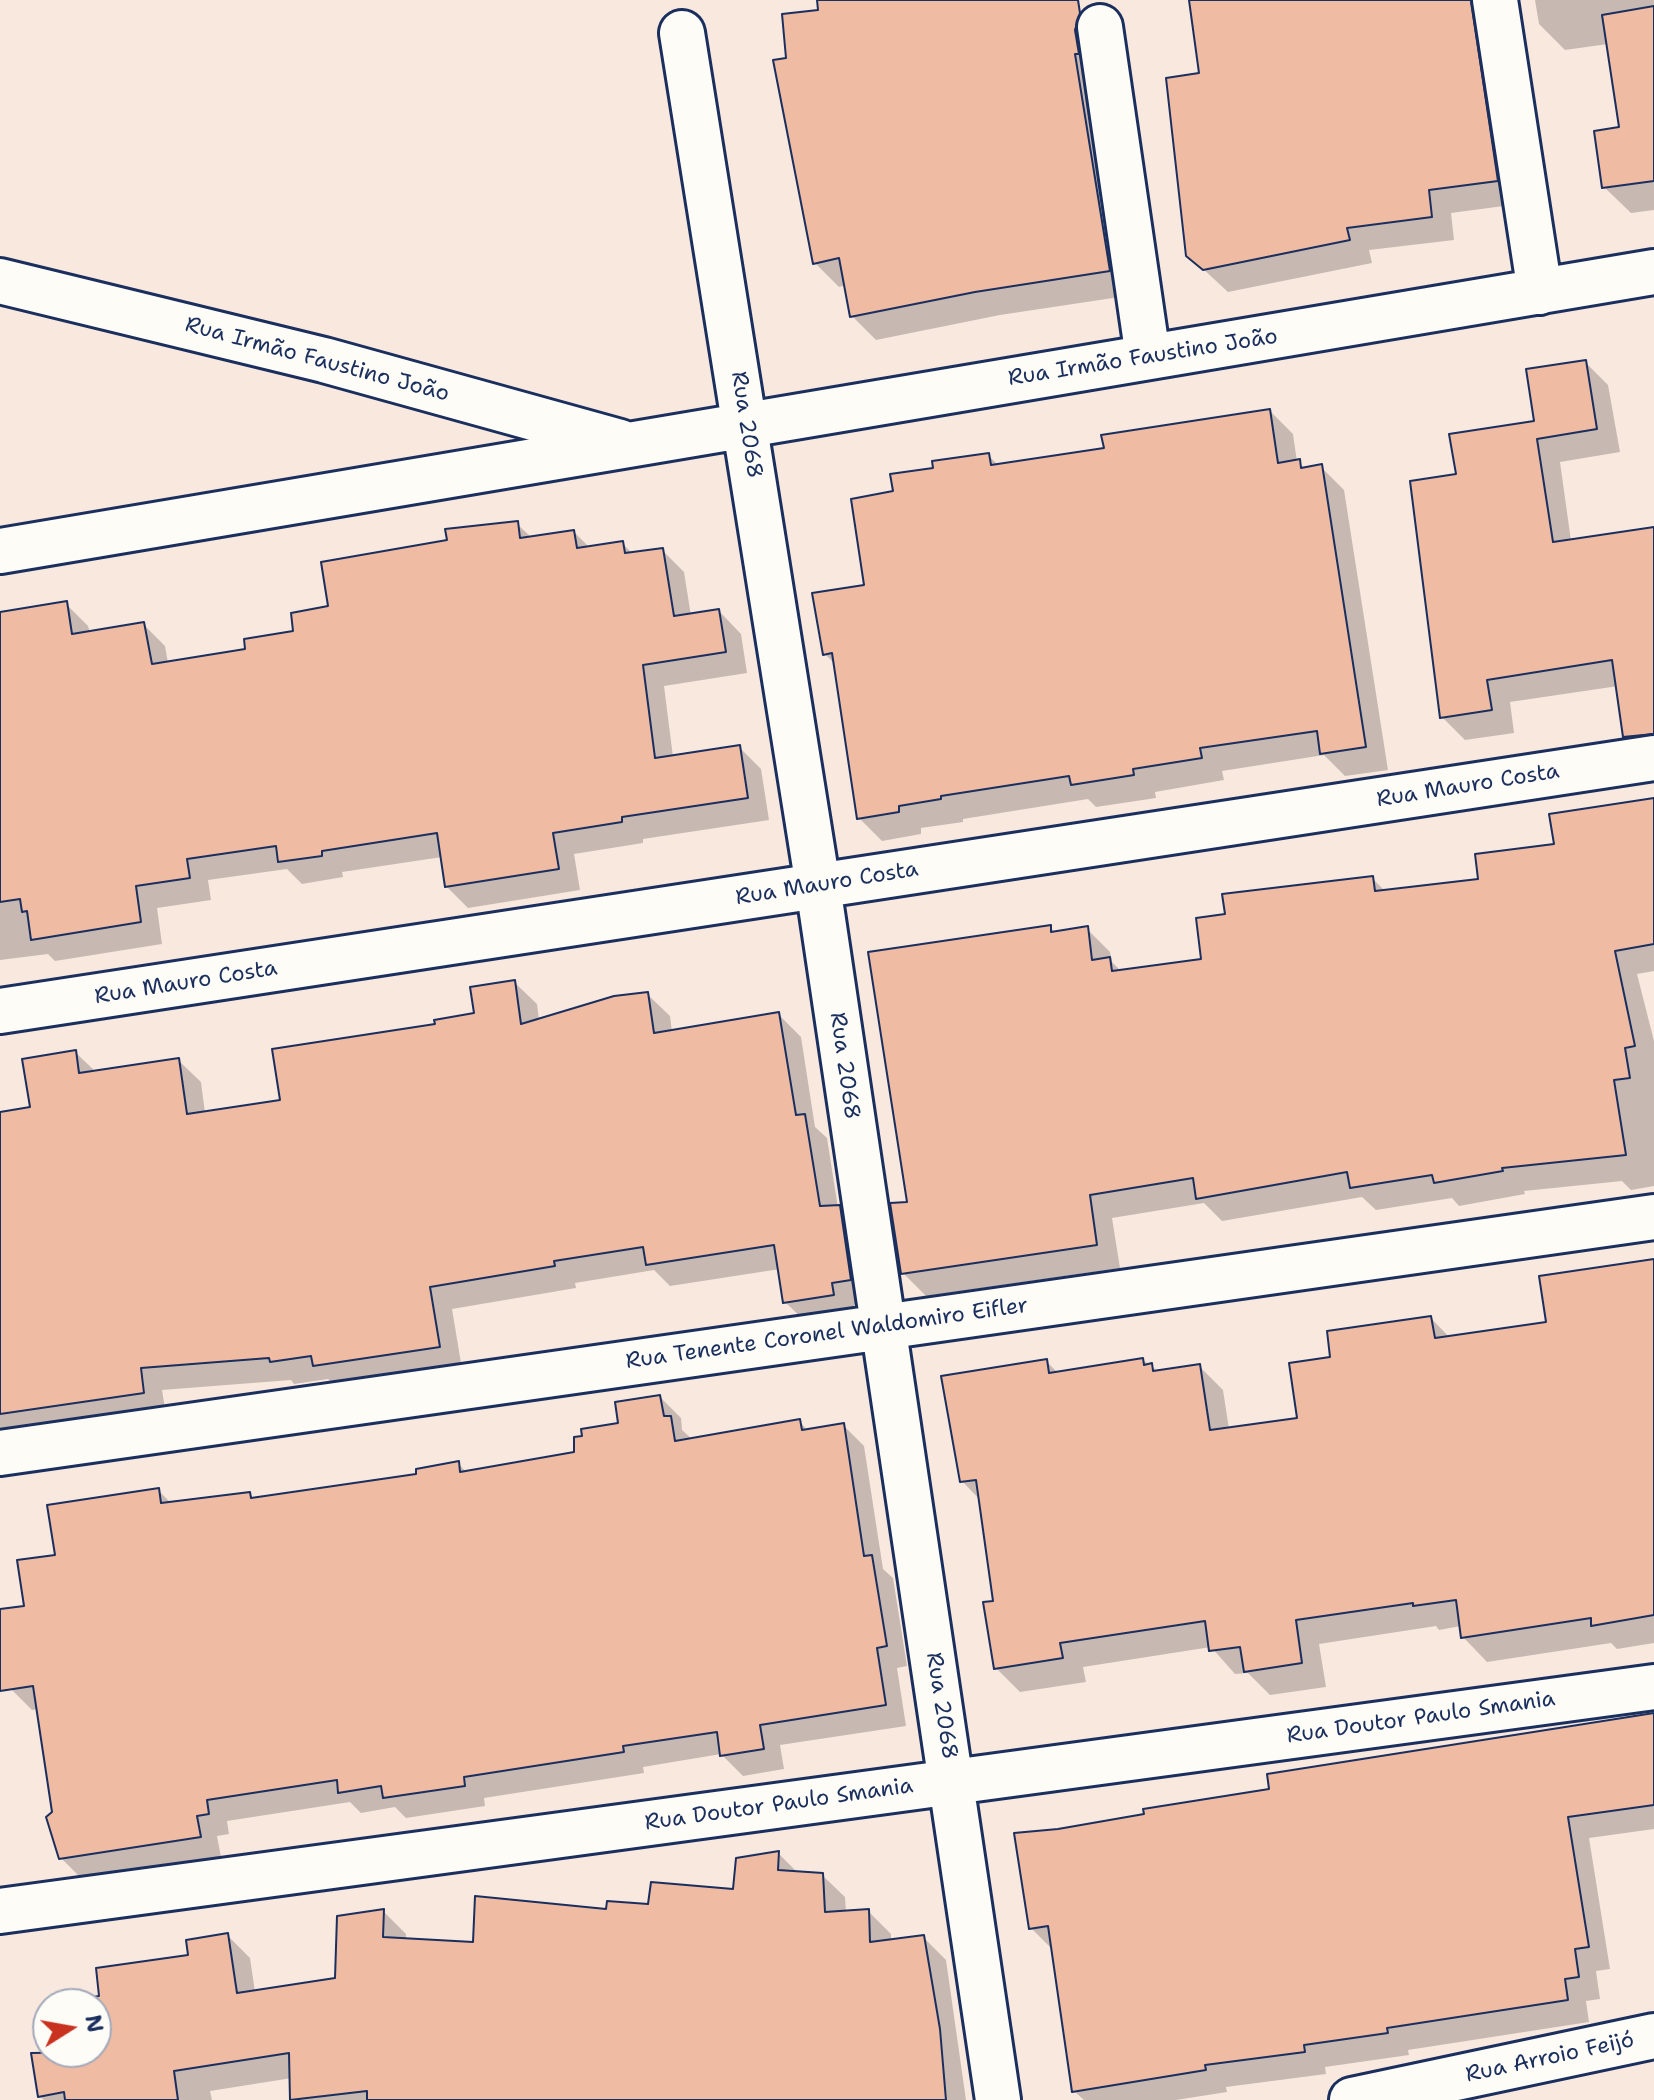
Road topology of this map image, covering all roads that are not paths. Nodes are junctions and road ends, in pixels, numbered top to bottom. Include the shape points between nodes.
1 (1495, 0) edge
2 (1100, 27) dead end
3 (682, 33) dead end
4 (1654, 272) edge
5 (0, 281) edge
6 (1540, 292) junction
7 (1148, 357) junction
8 (746, 424) junction
9 (634, 446) junction
10 (0, 551) edge
11 (1654, 758) edge
12 (818, 886) junction
13 (0, 1011) edge
14 (1654, 1217) edge
15 (881, 1326) junction
16 (0, 1453) edge
17 (1654, 1687) edge
18 (953, 1781) junction
19 (0, 1911) edge
20 (1654, 2036) edge
21 (998, 2100) edge
22 (1352, 2100) edge

1 - 6 street
2 - 7 street
3 - 8 street, Rua 2068
4 - 6 street, Rua Irmão Faustino João
5 - 9 street, Rua Irmão Faustino João via 324,360
6 - 7 street, Rua Irmão Faustino João
7 - 8 street, Rua Irmão Faustino João
8 - 9 street, Rua Irmão Faustino João
8 - 12 street, Rua 2068
9 - 10 street, Rua Irmão Faustino João
11 - 12 street, Rua Mauro Costa
12 - 13 street, Rua Mauro Costa
12 - 15 street, Rua 2068
14 - 15 street, Rua Tenente Coronel Waldomiro Eifler
15 - 16 street, Rua Tenente Coronel Waldomiro Eifler
15 - 18 street, Rua 2068
17 - 18 street, Rua Doutor Paulo Smania
18 - 19 street, Rua Doutor Paulo Smania
18 - 21 street, Rua 2068
20 - 22 street, Rua Arroio Feijó

